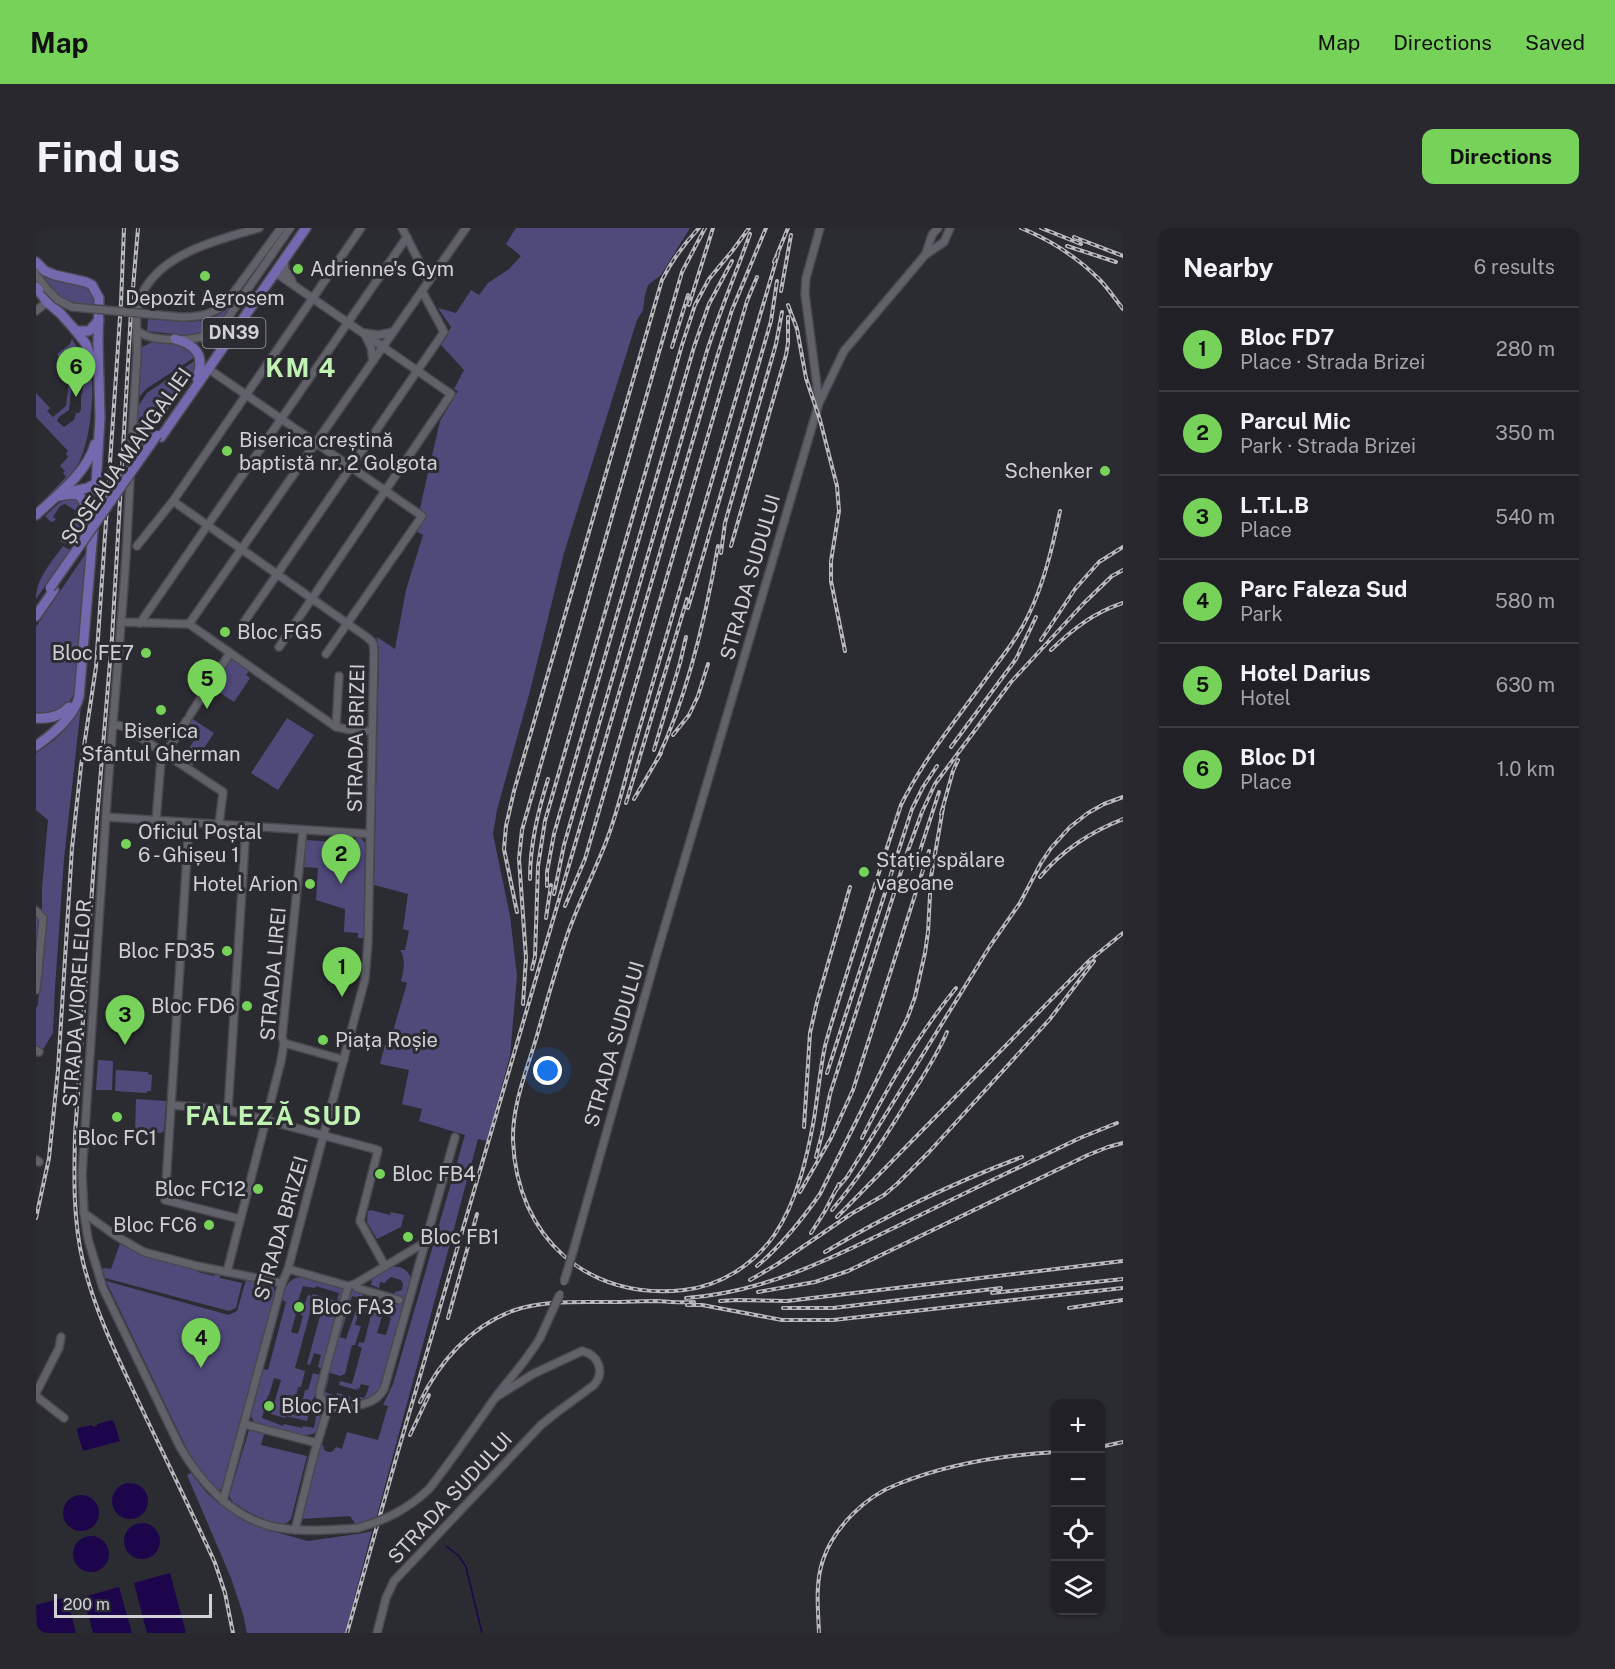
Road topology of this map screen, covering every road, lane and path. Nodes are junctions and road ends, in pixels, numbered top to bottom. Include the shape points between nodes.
1 (259, 228) edge
2 (281, 228) edge
3 (290, 228) edge
4 (300, 228) edge
5 (306, 228) edge
6 (361, 228) edge
7 (402, 228) edge
8 (466, 228) edge
9 (820, 228) edge
10 (938, 228) edge
11 (950, 228) edge
12 (931, 231) edge
13 (407, 237) junction
14 (925, 255) junction
15 (284, 260) junction
16 (36, 262) edge
17 (276, 273) junction
18 (36, 274) edge
19 (429, 281) junction
20 (295, 286) junction
21 (41, 288) edge
22 (422, 291) junction
23 (313, 298) junction
24 (46, 302) junction
25 (36, 311) edge
26 (99, 320) junction
27 (348, 322) junction
28 (76, 331) junction
29 (138, 331) junction
30 (393, 332) junction
31 (363, 333) junction
32 (154, 338) junction
33 (175, 339) junction
34 (383, 347) junction
35 (137, 352) junction
36 (373, 361) junction
37 (418, 371) junction
38 (213, 372) dead end
39 (197, 378) junction
40 (246, 394) junction
41 (101, 399) junction
42 (819, 403) junction
43 (281, 419) junction
44 (159, 436) junction
45 (316, 443) junction
46 (93, 459) junction
47 (351, 467) junction
48 (95, 484) junction
49 (386, 491) junction
50 (55, 498) junction
51 (172, 501) junction
52 (36, 515) edge
53 (86, 521) junction
54 (207, 526) junction
55 (137, 546) dead end
56 (242, 550) junction
57 (89, 574) junction
58 (277, 575) junction
59 (52, 589) junction
60 (312, 599) junction
61 (36, 608) edge
62 (36, 616) edge
63 (121, 622) junction
64 (140, 622) junction
65 (347, 623) junction
66 (189, 624) junction
67 (242, 625) dead end
68 (279, 647) dead end
69 (230, 653) junction
70 (326, 654) dead end
71 (339, 676) dead end
72 (81, 687) junction
73 (62, 714) junction
74 (36, 718) edge
75 (112, 724) junction
76 (59, 726) junction
77 (336, 727) junction
78 (372, 731) junction
79 (36, 746) edge
80 (165, 754) junction
81 (106, 817) junction
82 (156, 821) junction
83 (189, 823) junction
84 (219, 825) junction
85 (246, 826) junction
86 (303, 830) junction
87 (370, 834) junction
88 (36, 911) edge
89 (37, 977) edge
90 (36, 990) edge
91 (284, 1043) junction
92 (344, 1060) junction
93 (171, 1105) junction
94 (228, 1110) junction
95 (266, 1120) junction
96 (324, 1135) junction
97 (455, 1137) dead end
98 (84, 1213) junction
99 (240, 1219) junction
100 (424, 1243) junction
101 (385, 1266) junction
102 (288, 1269) junction
103 (227, 1272) junction
104 (282, 1283) junction
105 (351, 1285) junction
106 (383, 1286) dead end
107 (382, 1295) junction
108 (399, 1300) dead end
109 (61, 1337) dead end
110 (36, 1394) edge
111 (496, 1397) junction
112 (328, 1408) junction
113 (64, 1418) dead end
114 (244, 1424) junction
115 (317, 1443) junction
116 (223, 1501) junction
117 (295, 1530) junction
118 (377, 1633) edge

1 - 29 street, STRADA VIORELELOR via 201,245 158,273 141,297
2 - 21 street, bridge via 234,294 220,308 205,315 72,307
3 - 33 street via 220,328 196,339
4 - 39 main road, ȘOSEAUA MANGALIEI
5 - 15 main road, ȘOSEAUA MANGALIEI / DN39
6 - 23 street
7 - 13 street
8 - 19 street
9 - 42 street via 805,294
10 - 12 street, STRADA SUDULUI
11 - 14 street, STRADA SUDULUI via 944,242
12 - 14 street, STRADA SUDULUI
13 - 19 street
13 - 27 street
14 - 42 street, STRADA SUDULUI via 844,351
15 - 17 main road, ȘOSEAUA MANGALIEI / DN39
15 - 20 street
16 - 26 main road via 50,273 92,285 99,298
17 - 20 street
17 - 44 main road, ȘOSEAUA MANGALIEI / DN39
18 - 21 street
19 - 22 street
20 - 23 street
21 - 24 main road
22 - 30 street
22 - 37 street via 444,332
23 - 27 street
23 - 40 street
24 - 25 street
24 - 28 main road
26 - 28 main road via 89,331
26 - 41 main road
27 - 31 street
27 - 43 street
28 - 41 main road via 92,357
29 - 32 street
29 - 35 street, STRADA VIORELELOR
30 - 31 street
30 - 34 street
31 - 34 street
31 - 36 street
32 - 33 street
32 - 35 street via 142,343
33 - 39 main road via 197,351
34 - 36 street
34 - 37 street
35 - 63 street, STRADA VIORELELOR
36 - 45 street
37 - 47 street
37 - 49 street via 451,394
38 - 40 street
39 - 44 main road, ȘOSEAUA MANGALIEI
40 - 43 street
40 - 51 street
41 - 46 main road
42 - 111 street, STRADA SUDULUI, bridge via 564,1282 540,1338
43 - 45 street
43 - 54 street
44 - 59 main road, ȘOSEAUA MANGALIEI / DN39, bridge
45 - 47 street
45 - 56 street
46 - 48 main road
46 - 50 main road
47 - 49 street
47 - 58 street
48 - 50 main road
48 - 53 main road
48 - 57 main road
49 - 60 street
49 - 65 street via 422,516
50 - 52 main road
50 - 53 main road via 75,494 83,498
51 - 54 street
51 - 55 street
53 - 57 main road
54 - 56 street
54 - 64 street
56 - 58 street
56 - 66 street
57 - 72 main road
58 - 60 street
58 - 67 street
59 - 61 main road, ȘOSEAUA MANGALIEI
59 - 62 main road, ȘOSEAUA MANGALIEI / DN39
60 - 65 street
60 - 68 street
63 - 64 street
63 - 75 street, STRADA VIORELELOR
64 - 66 street
65 - 70 street
65 - 78 street, STRADA BRIZEI via 371,640 374,652
66 - 69 street
69 - 77 street
69 - 80 street
71 - 77 street
72 - 73 main road
72 - 76 main road via 76,707
73 - 74 main road
73 - 76 main road
75 - 80 street via 125,727
75 - 81 street, STRADA VIORELELOR
76 - 79 main road
77 - 78 street
78 - 87 street, STRADA BRIZEI
80 - 82 street via 161,760
80 - 84 street via 223,792
81 - 82 street
81 - 98 street, STRADA VIORELELOR via 82,1174
82 - 83 street
83 - 84 street
83 - 93 street
84 - 85 street
85 - 86 street
85 - 94 street
86 - 87 street
86 - 91 street, STRADA LIREI
87 - 92 street, STRADA BRIZEI via 368,959
88 - 89 street via 43,918
89 - 90 street
91 - 92 street
91 - 95 street, STRADA LIREI
92 - 96 street, STRADA BRIZEI
93 - 94 street
93 - 99 street via 165,1200
94 - 95 street
95 - 96 street
95 - 99 street, STRADA LIREI
96 - 101 street via 378,1150 360,1221
96 - 102 street, STRADA BRIZEI
97 - 100 street
98 - 103 street via 144,1252
98 - 116 street, STRADA VIORELELOR via 104,1288 141,1368 192,1468
99 - 103 street, STRADA LIREI
100 - 101 street
100 - 112 street via 381,1394 368,1403
101 - 105 street
102 - 104 street, STRADA BRIZEI
102 - 105 street
103 - 104 street
104 - 114 street, STRADA BRIZEI
105 - 107 street
105 - 112 street via 320,1390
106 - 107 street
107 - 108 street
109 - 110 street
110 - 113 street
111 - 117 street, STRADA VIORELELOR, bridge via 416,1502 358,1528
111 - 118 street, STRADA SUDULUI via 582,1351 598,1363 600,1374 594,1385 541,1425 394,1581
112 - 115 street
114 - 115 street
114 - 116 street, STRADA BRIZEI
115 - 117 street
116 - 117 street, STRADA VIORELELOR via 261,1523

